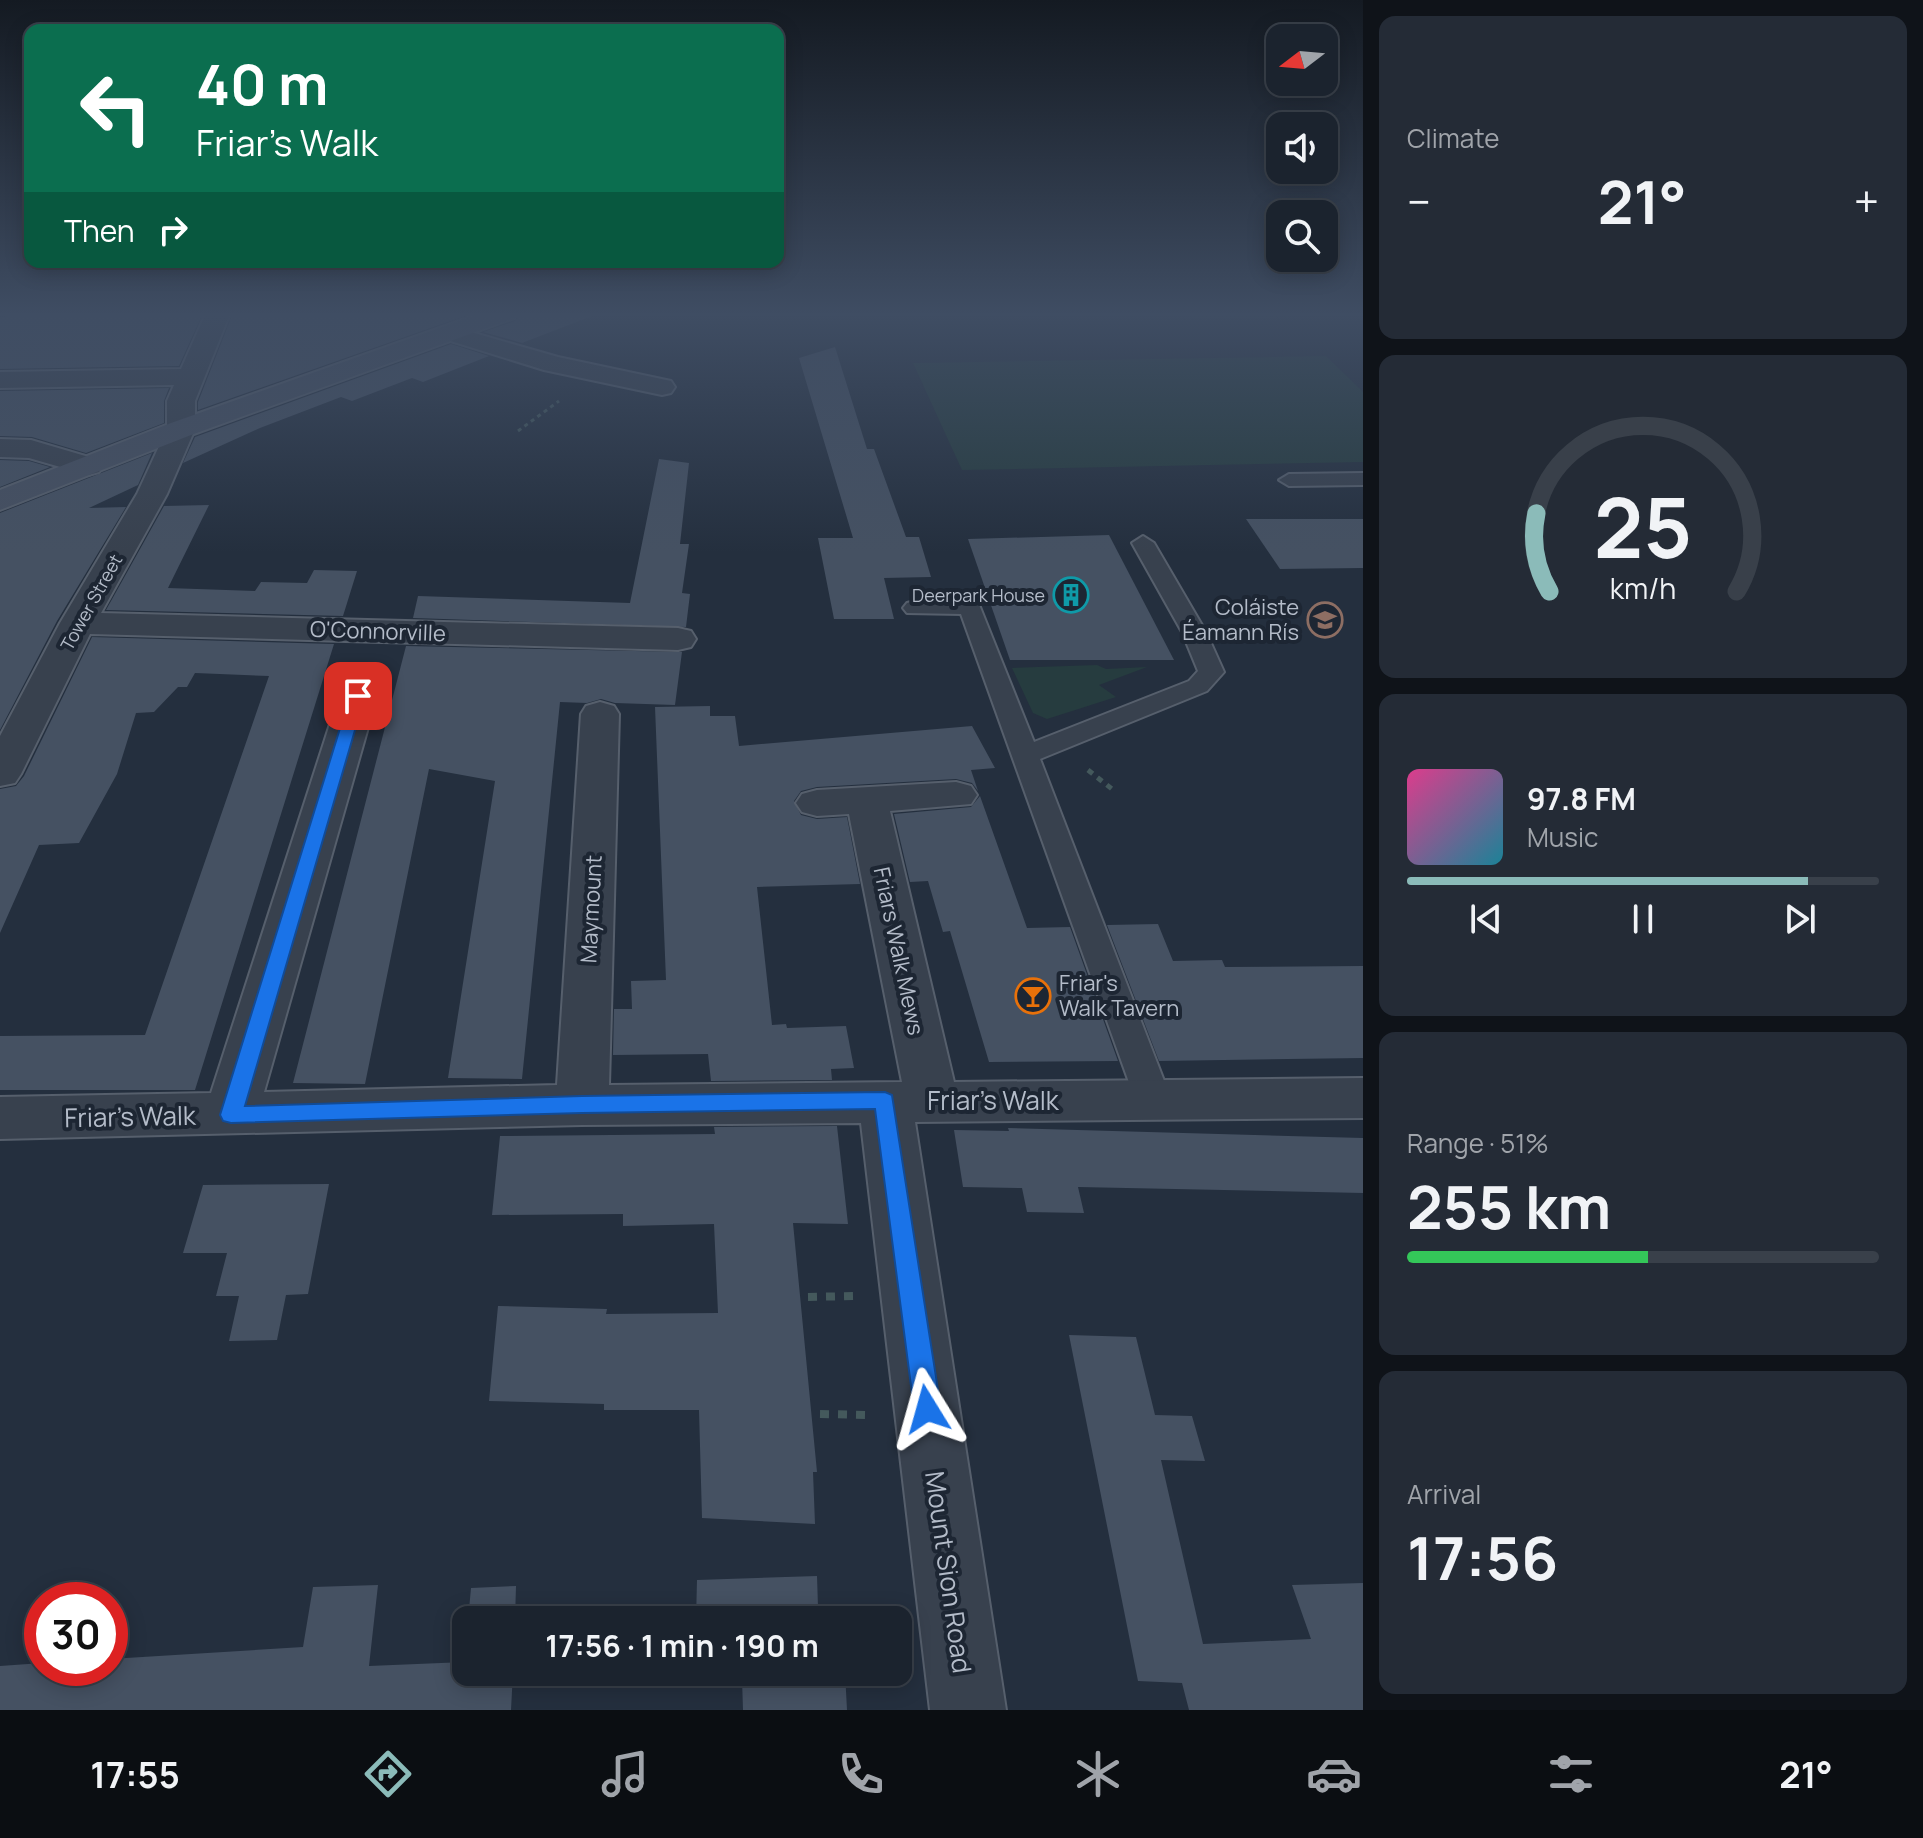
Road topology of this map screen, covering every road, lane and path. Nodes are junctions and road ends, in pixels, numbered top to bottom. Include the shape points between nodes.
1 (185, 393) edge
2 (282, 393) edge
3 (581, 393) edge
4 (572, 399) joint
5 (181, 429) junction
6 (518, 431) dead end
7 (0, 448) edge
8 (88, 466) junction
9 (1363, 479) edge
10 (1289, 480) dead end
11 (0, 501) edge
12 (1143, 543) dead end
13 (915, 608) dead end
14 (78, 623) junction
15 (678, 639) dead end
16 (358, 696) dead end
17 (600, 714) dead end
18 (1026, 755) junction
19 (0, 774) edge
20 (956, 795) dead end
21 (867, 801) junction
22 (817, 803) dead end
23 (1363, 1098) edge
24 (1153, 1099) junction
25 (908, 1101) junction
26 (582, 1105) junction
27 (231, 1115) junction
28 (0, 1118) edge
29 (862, 1296) dead end
30 (808, 1297) dead end
31 (820, 1414) dead end
32 (878, 1415) dead end
33 (968, 1710) edge

1 - 5 street, Tower Street
2 - 5 main road
3 - 4 street
4 - 6 path via 562,399
5 - 8 main road
5 - 14 street, Tower Street via 152,494
7 - 8 street via 36,450
8 - 11 main road
9 - 10 lane
12 - 18 lane via 1211,672 1198,686
13 - 18 lane via 970,607
14 - 15 street, O'Connorville
14 - 19 street, Tower Street
16 - 27 street
17 - 26 street, Maymount
18 - 24 lane
20 - 21 street
21 - 22 street
21 - 25 street, Friars Walk Mews
23 - 24 street, Friar's Walk
24 - 25 street, Friar's Walk
25 - 26 street, Friar's Walk
25 - 33 street, Mount Sion Road
26 - 27 street, Friar's Walk
27 - 28 street, Friar's Walk
29 - 30 path
31 - 32 path

